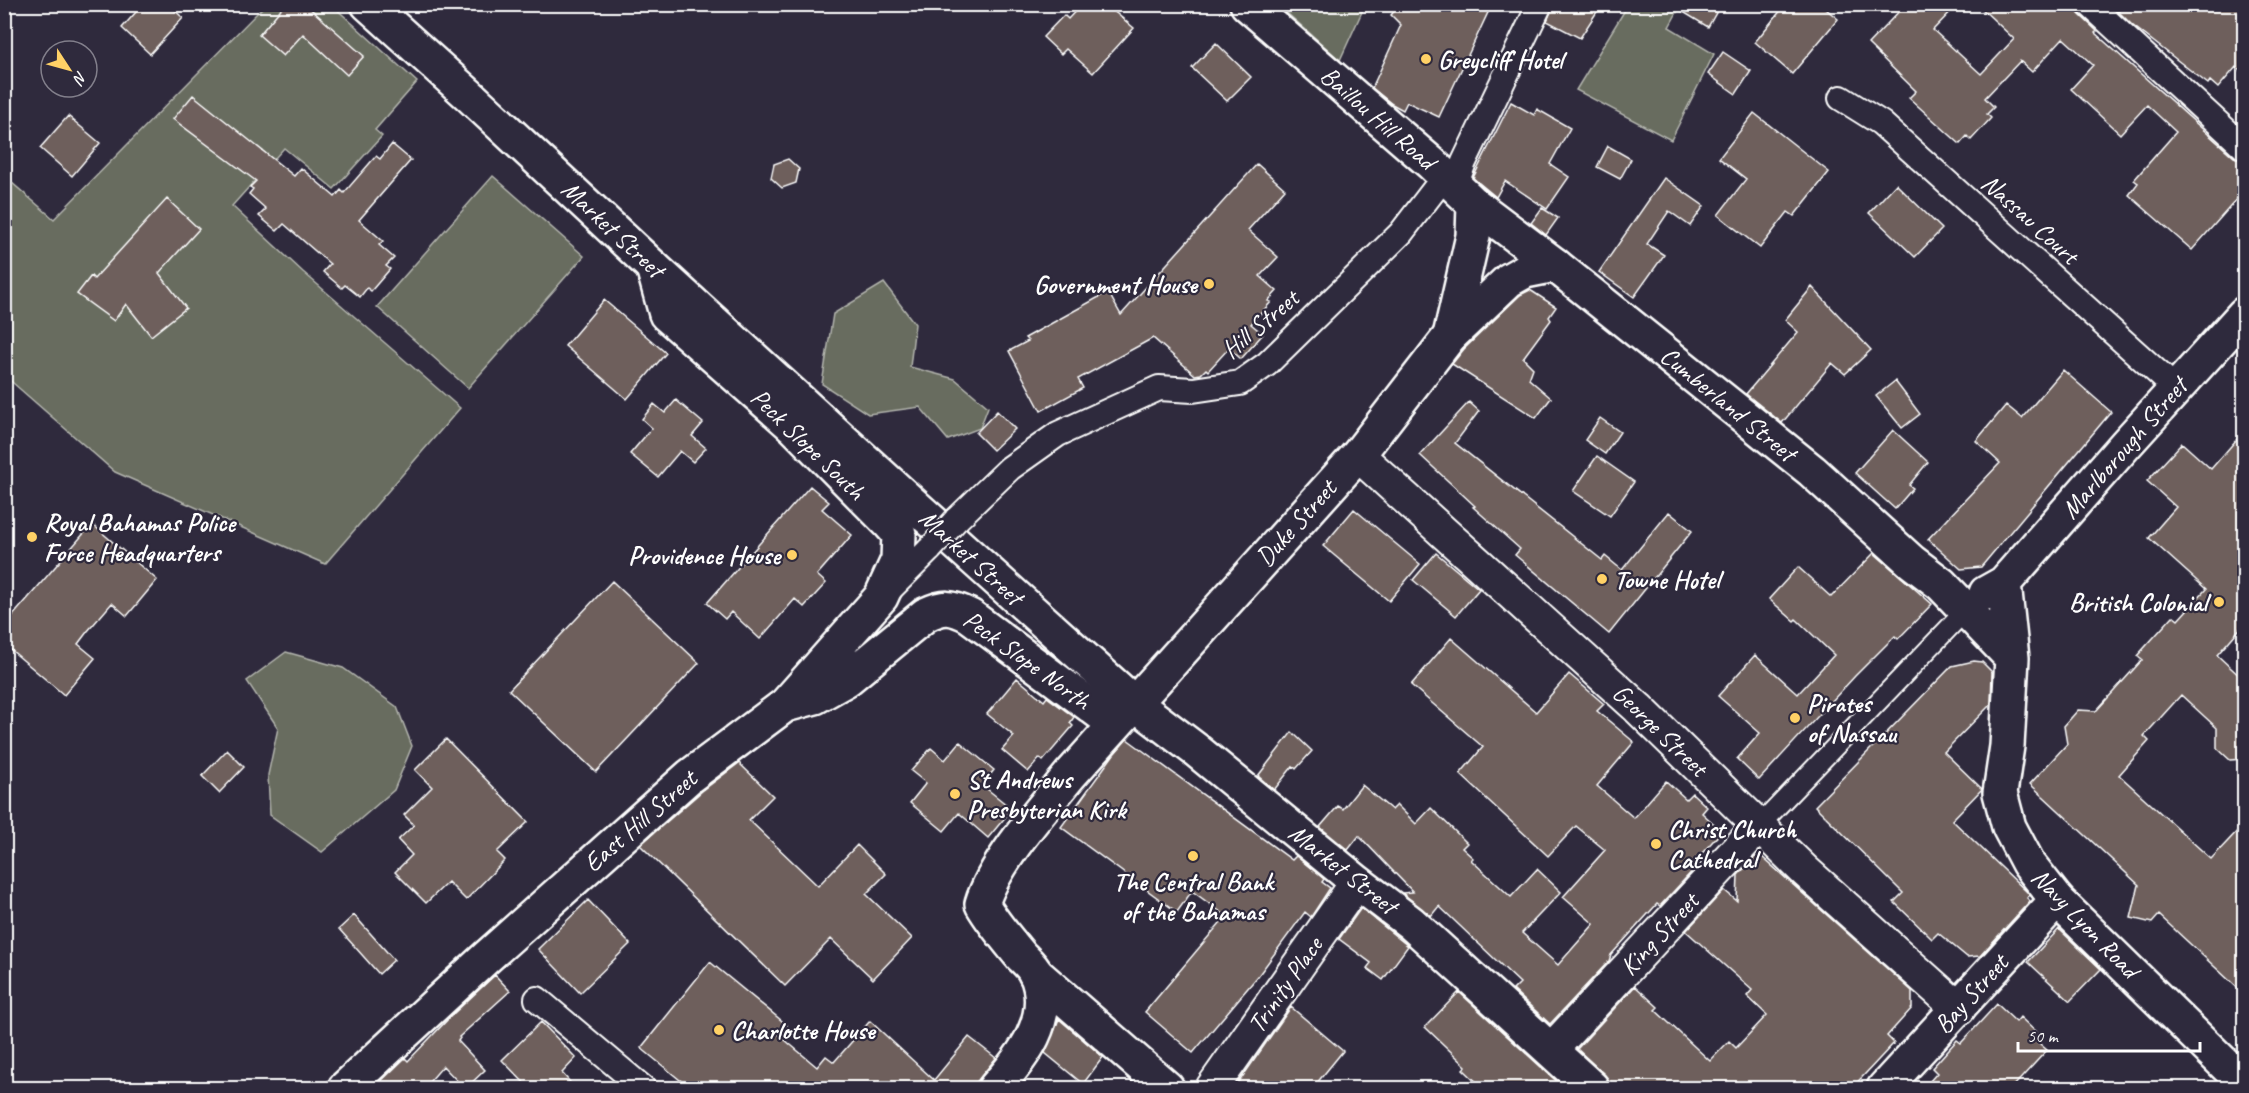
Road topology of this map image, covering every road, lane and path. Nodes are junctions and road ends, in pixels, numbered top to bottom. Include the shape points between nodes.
1 (368, 4) edge
2 (1247, 4) edge
3 (1540, 4) edge
4 (2089, 4) edge
5 (1841, 98) dead end
6 (2244, 147) edge
7 (1458, 189) junction
8 (1509, 230) joint
9 (1555, 265) junction
10 (653, 267) junction
11 (2244, 314) edge
12 (1450, 336) junction
13 (2176, 388) junction
14 (1358, 455) junction
15 (930, 549) joint
16 (2004, 583) junction
17 (1941, 584) junction
18 (882, 597) junction
19 (1966, 610) junction
20 (2012, 658) junction
21 (785, 705) junction
22 (1125, 714) junction
23 (1760, 825) junction
24 (1357, 882) junction
25 (2057, 900) junction
26 (1035, 973) junction
27 (537, 999) dead end
28 (1959, 1009) junction
29 (1551, 1050) junction
30 (2244, 1083) edge
31 (345, 1089) edge
32 (643, 1089) edge
33 (995, 1089) edge
34 (1167, 1089) edge
35 (1212, 1089) edge
36 (1592, 1089) edge
37 (1884, 1089) edge

1 - 10 main road, Market Street
2 - 7 main road, Baillou Hill Road
3 - 7 street, Hill Street via 1464,162
4 - 6 street
5 - 13 street, Nassau Court via 1881,123
7 - 8 main road, Baillou Hill Road
7 - 12 main road, Duke Street via 1473,236
7 - 15 street, Hill Street, bridge via 1401,233 1267,364 1240,383 1193,390 1159,388 1058,434 1010,468
8 - 9 main road, Cumberland Street
9 - 12 main road, Duke Street via 1525,271 1509,280
9 - 17 main road, Cumberland Street via 1812,471
10 - 18 main road, Peck Slope South via 666,314 793,426 899,534 898,560
10 - 22 main road, Market Street
11 - 13 main road, Marlborough Street
12 - 14 main road, Duke Street
13 - 16 main road, Marlborough Street
14 - 22 main road, Duke Street
14 - 23 street, George Street via 1638,708
15 - 18 street, East Hill Street
16 - 17 main road, Cumberland Street via 1991,592 1974,596
16 - 20 main road, Navy Lyon Road
17 - 19 main road, Cumberland Street
18 - 21 main road, East Hill Street
19 - 20 main road, Cumberland Street
19 - 23 street, King Street
20 - 25 main road, Navy Lyon Road via 2000,793 2009,827 2028,864
21 - 22 main road, Peck Slope North via 815,697 847,679 925,615 940,608 955,609 980,623
21 - 31 main road, East Hill Street via 690,776
22 - 24 main road, Market Street via 1208,760
22 - 26 main road, Duke Street via 1027,828 984,896 982,904 987,914
23 - 28 street, George Street via 1804,871
23 - 29 street, King Street
24 - 29 main road, Market Street via 1411,923
24 - 35 street, Trinity Place
25 - 28 main road, Bay Street
25 - 30 main road, Navy Lyon Road
26 - 33 main road via 1041,1015 1030,1043
26 - 34 main road, Duke Street
27 - 32 street
28 - 37 main road, Bay Street
29 - 36 main road, Market Street

